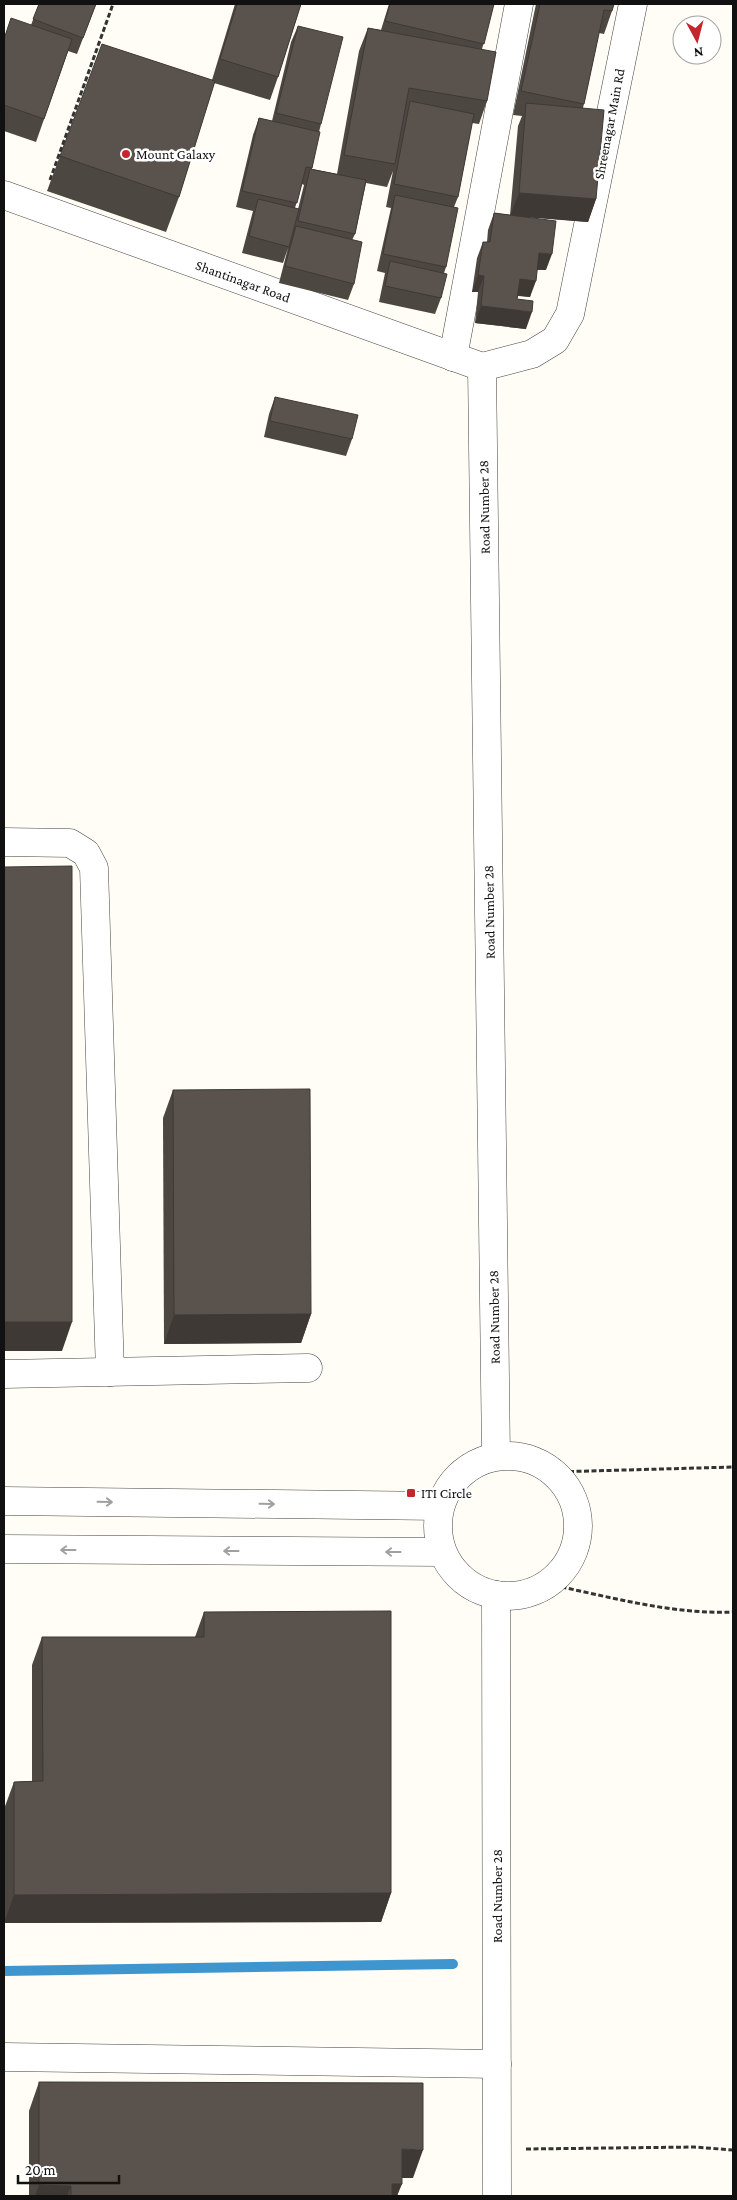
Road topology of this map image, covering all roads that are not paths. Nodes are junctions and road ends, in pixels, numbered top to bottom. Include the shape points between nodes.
1 (519, 4) edge
2 (633, 4) edge
3 (4, 195) edge
4 (453, 357) junction
5 (482, 367) junction
6 (4, 842) edge
7 (308, 1368) dead end
8 (110, 1372) junction
9 (4, 1374) edge
10 (496, 1456) junction
11 (4, 1501) edge
12 (440, 1506) junction
13 (4, 1549) edge
14 (442, 1552) junction
15 (496, 1595) junction
16 (4, 2058) edge
17 (497, 2064) junction
18 (497, 2196) edge

1 - 4 street
2 - 5 street, Shreenagar Main Rd via 570,314 555,340 532,354
3 - 4 street, Shantinagar Road
4 - 5 street, Shantinagar Road
5 - 10 street, Road Number 28
6 - 8 street via 70,843 86,853 94,868
7 - 8 street
8 - 9 street
10 - 12 street via 461,1473
10 - 15 street via 526,1457 554,1472 573,1498 578,1530 569,1561 547,1584 523,1595
11 -> 12 street
12 - 14 street via 437,1529
14 -> 13 street
14 - 15 street via 455,1573 473,1587
15 - 17 street, Road Number 28
16 - 17 street
17 - 18 street, Road Number 28

